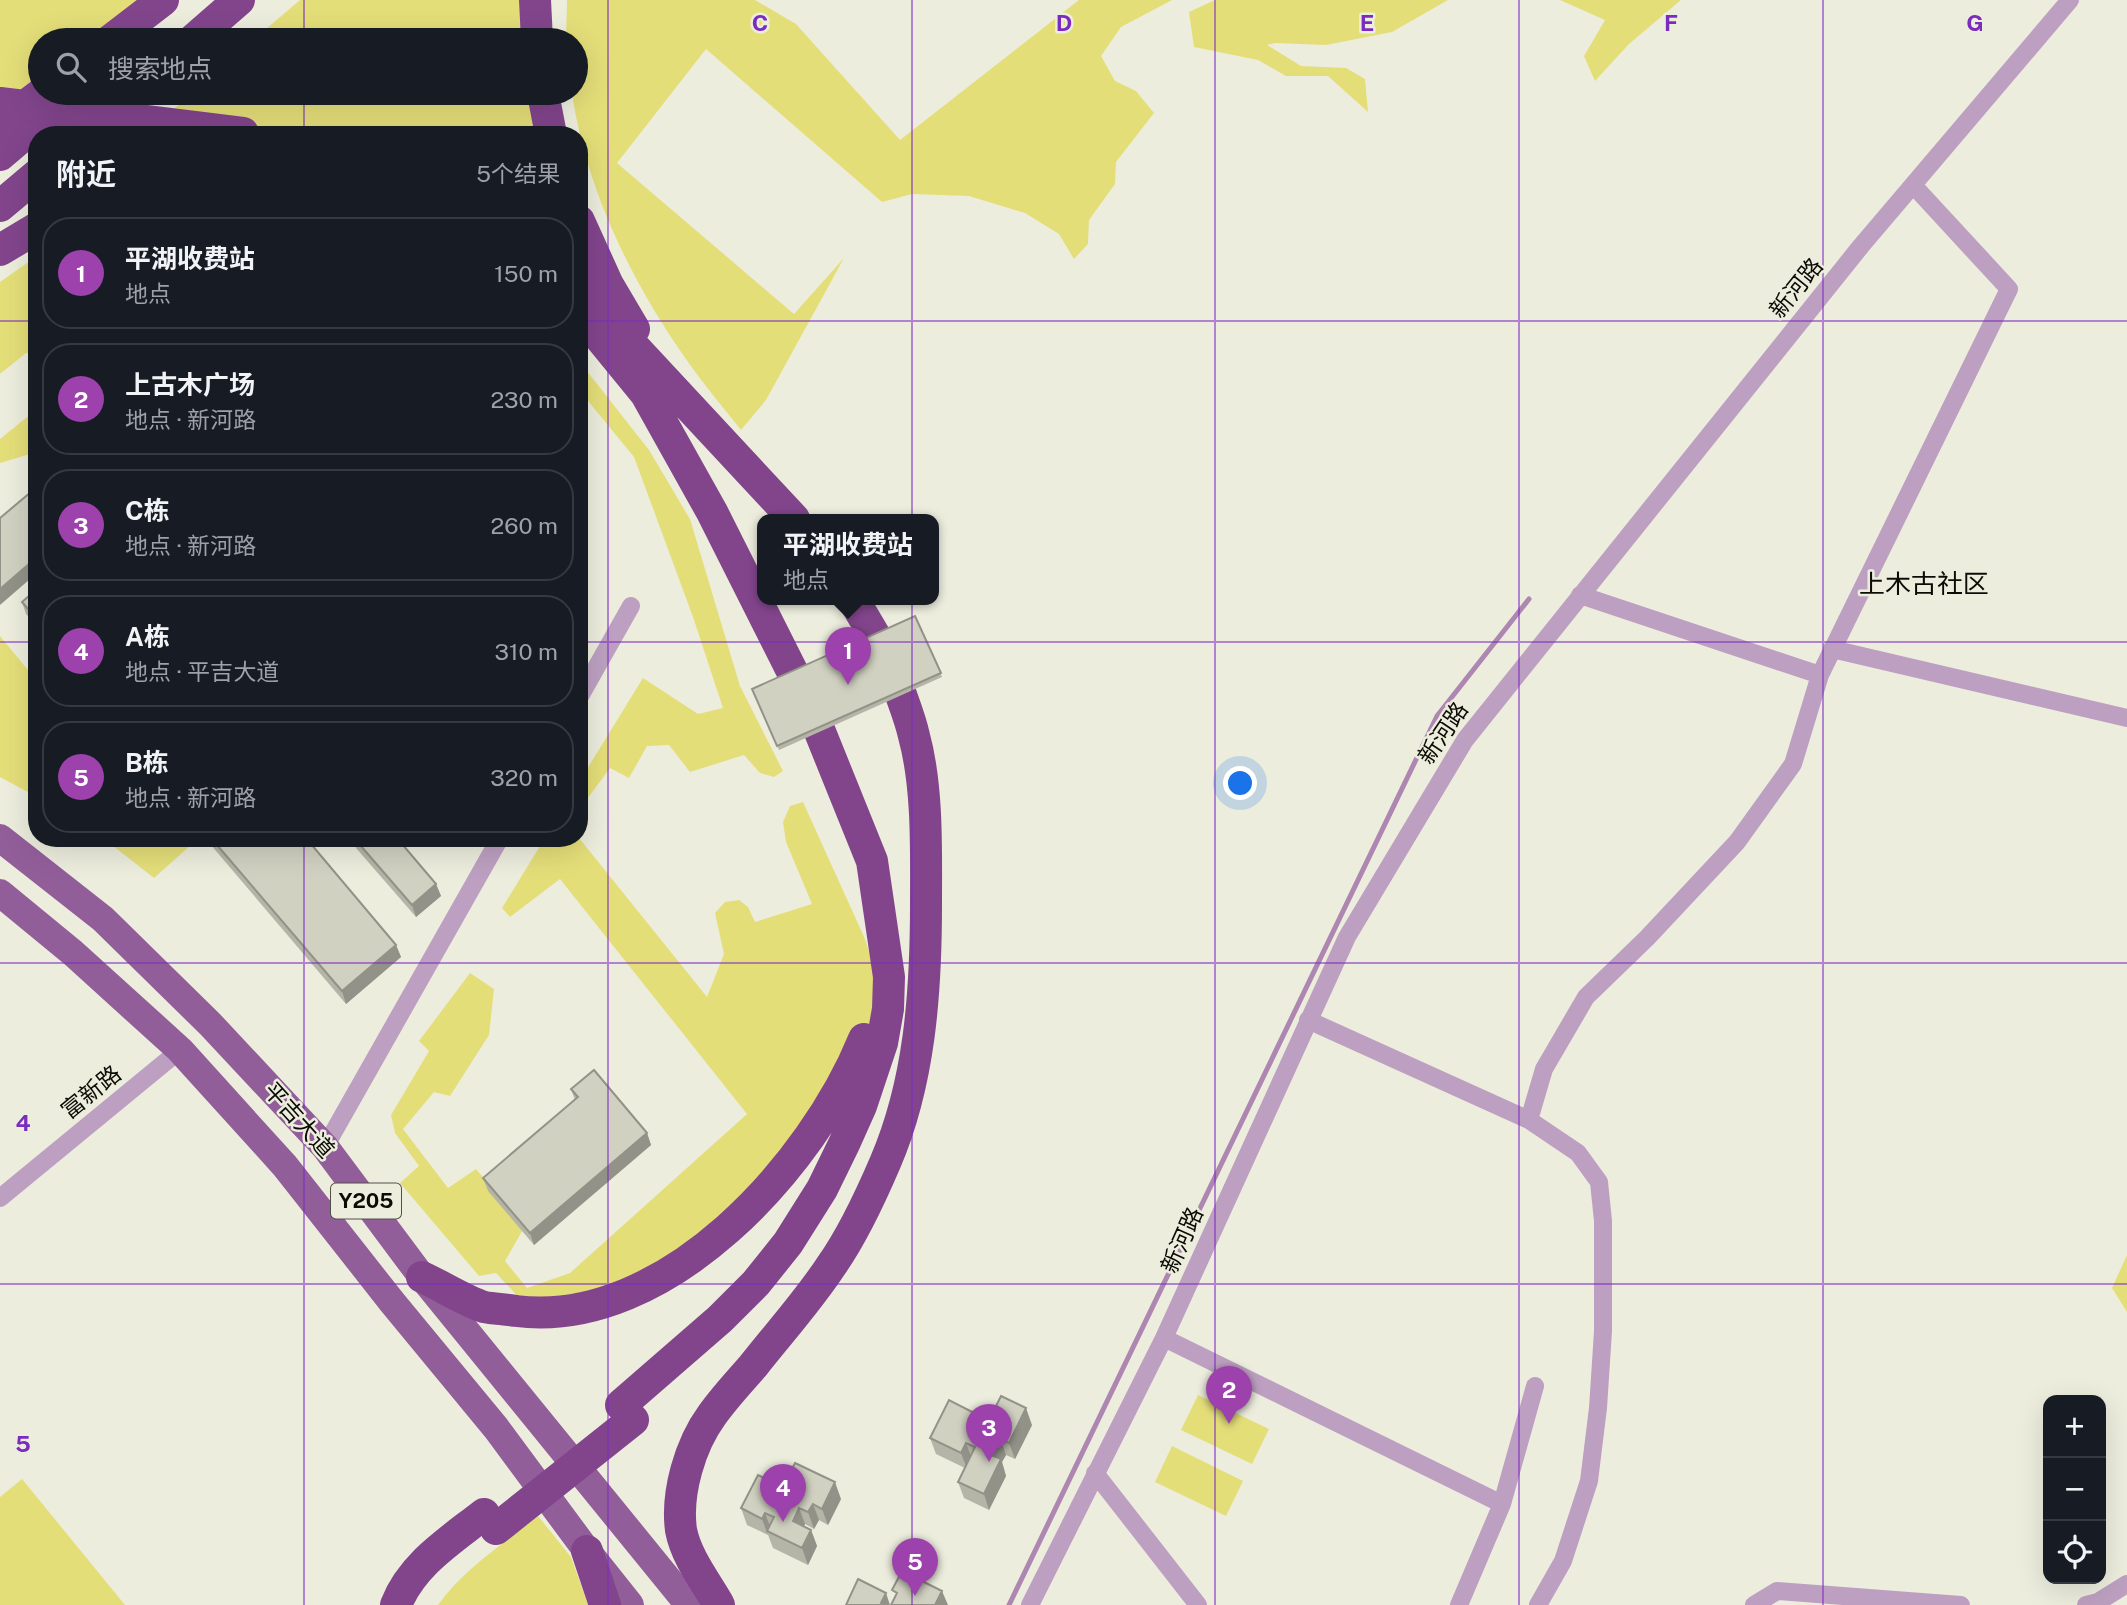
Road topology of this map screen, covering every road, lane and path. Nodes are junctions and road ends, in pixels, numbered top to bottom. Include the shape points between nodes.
1 (163, 0) edge
2 (181, 0) edge
3 (239, 0) edge
4 (535, 0) edge
5 (2070, 0) edge
6 (127, 28) edge
7 (148, 28) edge
8 (206, 28) edge
9 (536, 28) edge
10 (0, 103) edge
11 (28, 103) edge
12 (59, 105) edge
13 (118, 105) edge
14 (545, 105) edge
15 (0, 123) edge
16 (30, 126) edge
17 (34, 126) edge
18 (94, 126) edge
19 (184, 126) edge
20 (549, 126) edge
21 (28, 131) edge
22 (0, 155) edge
23 (28, 183) edge
24 (1913, 185) junction
25 (0, 206) edge
26 (28, 233) edge
27 (588, 241) edge
28 (0, 250) edge
29 (588, 298) edge
30 (588, 324) edge
31 (588, 352) edge
32 (753, 477) junction
33 (712, 512) junction
34 (789, 514) edge
35 (1580, 596) junction
36 (757, 601) edge
37 (759, 605) edge
38 (857, 605) edge
39 (631, 606) dead end
40 (876, 638) edge
41 (1832, 649) junction
42 (794, 675) edge
43 (1820, 675) junction
44 (588, 682) edge
45 (901, 695) edge
46 (2127, 718) edge
47 (820, 732) edge
48 (0, 838) edge
49 (926, 839) junction
50 (495, 847) edge
51 (873, 861) junction
52 (0, 893) edge
53 (1308, 1020) junction
54 (180, 1050) junction
55 (1529, 1121) junction
56 (326, 1147) junction
57 (0, 1198) edge
58 (422, 1277) junction
59 (1164, 1338) junction
60 (1535, 1387) dead end
61 (627, 1412) junction
62 (1095, 1473) junction
63 (1502, 1504) junction
64 (490, 1521) junction
65 (587, 1551) junction
66 (2127, 1584) edge
67 (397, 1605) edge
68 (420, 1605) edge
69 (606, 1605) edge
70 (630, 1605) edge
71 (689, 1605) edge
72 (719, 1605) edge
73 (1030, 1605) edge
74 (1198, 1605) edge
75 (1459, 1605) edge
76 (1538, 1605) edge
77 (1754, 1605) edge
78 (1961, 1605) edge
79 (2086, 1605) edge

1 - 6 highway
2 - 7 highway
3 - 8 highway
4 - 9 highway
5 - 24 street, 新河路
10 - 19 highway, bridge
11 - 15 highway
12 - 17 highway
13 - 18 highway
14 - 20 highway
15 - 16 highway
21 - 22 highway
23 - 25 highway
24 - 35 street, 新河路
24 - 41 street via 2009,289
26 - 28 highway
27 - 32 highway via 608,285 653,358
29 - 32 highway
30 - 33 highway via 646,394
31 - 33 highway via 638,404
32 - 34 highway
33 - 36 highway
35 - 43 street
35 - 53 street, 新河路 via 1465,740 1347,937
37 - 42 highway
38 - 40 highway
39 - 44 street
41 - 43 street
41 - 46 street
43 - 55 street via 1793,764 1738,842 1586,997 1544,1069
45 - 49 highway via 915,738
47 - 51 highway
48 - 56 main road, 平吉大道 / Y205 via 103,919
49 - 61 highway via 901,1047 880,1113 839,1199 771,1296 733,1334
49 - 72 highway via 921,1022 903,1111 886,1161 832,1266 710,1416 685,1474 681,1530 688,1552
50 - 56 street
51 - 58 highway via 880,951 869,1026 828,1112 797,1155 729,1229 660,1277 619,1298 579,1310 532,1313 485,1307
51 - 61 highway via 889,977 888,1009 861,1106 822,1189 788,1243 756,1283
52 - 54 main road, 平吉大道 / Y205
53 - 55 street
53 - 59 street, 新河路
54 - 57 street, 富新路
54 - 65 main road, 平吉大道 / Y205 via 285,1166 496,1427
55 - 76 street via 1578,1153 1599,1182 1603,1221 1603,1331 1589,1481 1563,1561
56 - 58 main road, 平吉大道 / Y205
58 - 71 main road, 平吉大道 / Y205
59 - 62 street, 新河路
59 - 63 street
60 - 63 street
61 - 64 highway
62 - 73 street, 新河路
62 - 74 street
63 - 75 street
64 - 67 highway via 434,1554 413,1575
64 - 68 highway via 434,1581
65 - 69 highway
65 - 70 main road, 平吉大道 / Y205
66 - 79 street
77 - 78 street via 1777,1591

